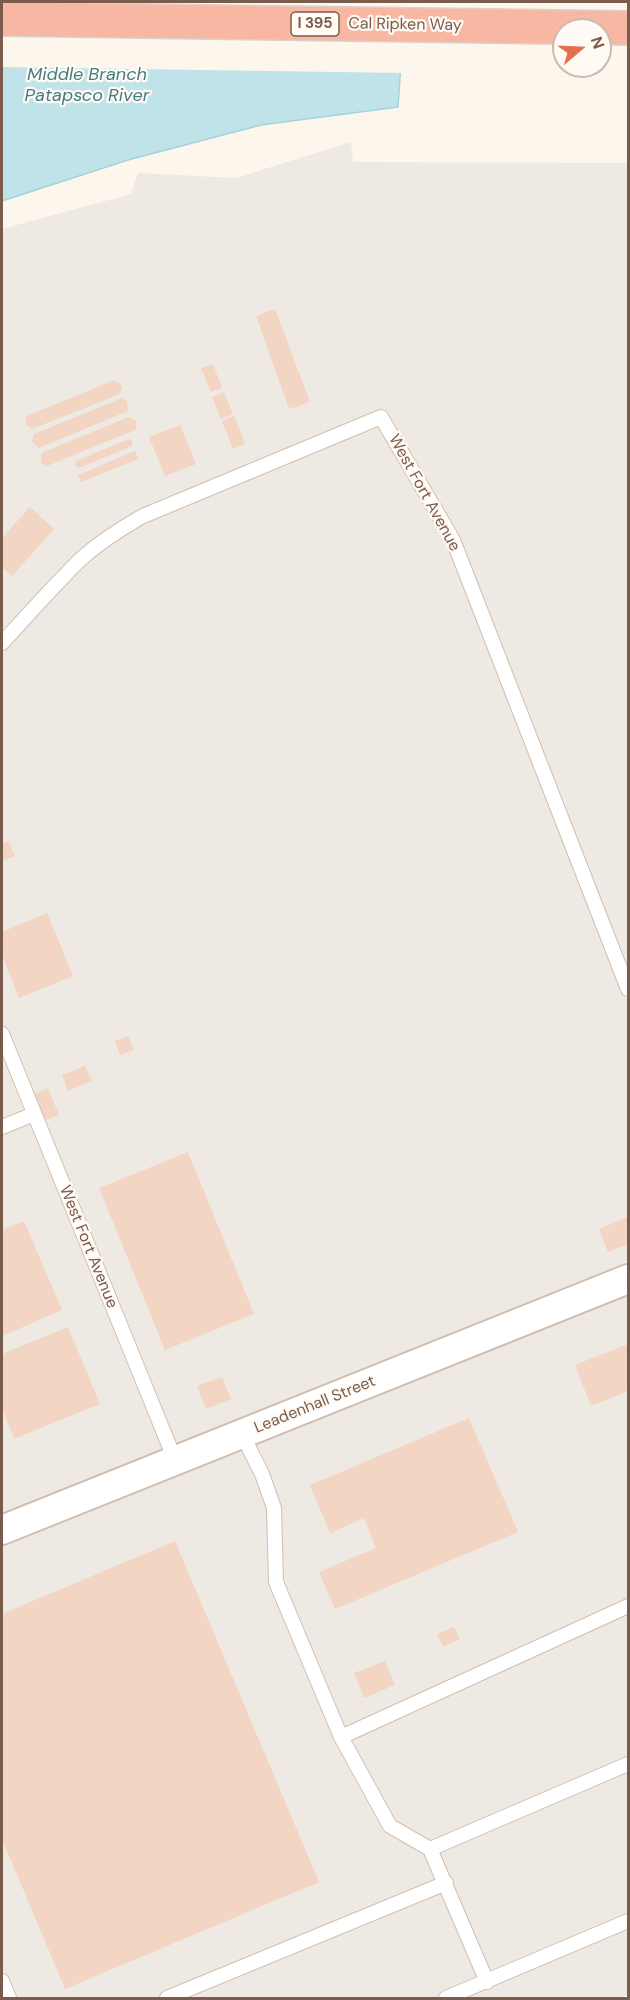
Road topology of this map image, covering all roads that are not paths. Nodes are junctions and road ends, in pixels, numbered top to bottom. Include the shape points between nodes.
1 (2, 19) edge
2 (628, 28) edge
3 (2, 643) edge
4 (628, 989) edge
5 (2, 1034) edge
6 (34, 1114) junction
7 (2, 1127) edge
8 (628, 1279) edge
9 (242, 1434) junction
10 (175, 1460) junction
11 (2, 1530) edge
12 (628, 1606) edge
13 (341, 1737) junction
14 (628, 1764) edge
15 (430, 1849) junction
16 (446, 1883) junction
17 (628, 1921) edge
18 (2, 1981) edge
19 (487, 1982) junction
20 (9, 1998) edge
21 (167, 1998) edge
22 (446, 1998) edge

1 - 2 highway, Cal Ripken Way / I 395
3 - 4 lane, West Fort Avenue via 83,558 143,516 381,417 453,540
5 - 6 lane, West Fort Avenue
6 - 7 lane
6 - 10 lane, West Fort Avenue
8 - 9 street, Leadenhall Street
9 - 10 street, Leadenhall Street
9 - 13 lane via 274,1508 276,1582
10 - 11 street, Leadenhall Street
12 - 13 lane
13 - 15 lane via 390,1826
14 - 15 lane
15 - 16 lane
16 - 19 lane
16 - 21 lane
17 - 19 lane
18 - 20 lane
19 - 22 lane

